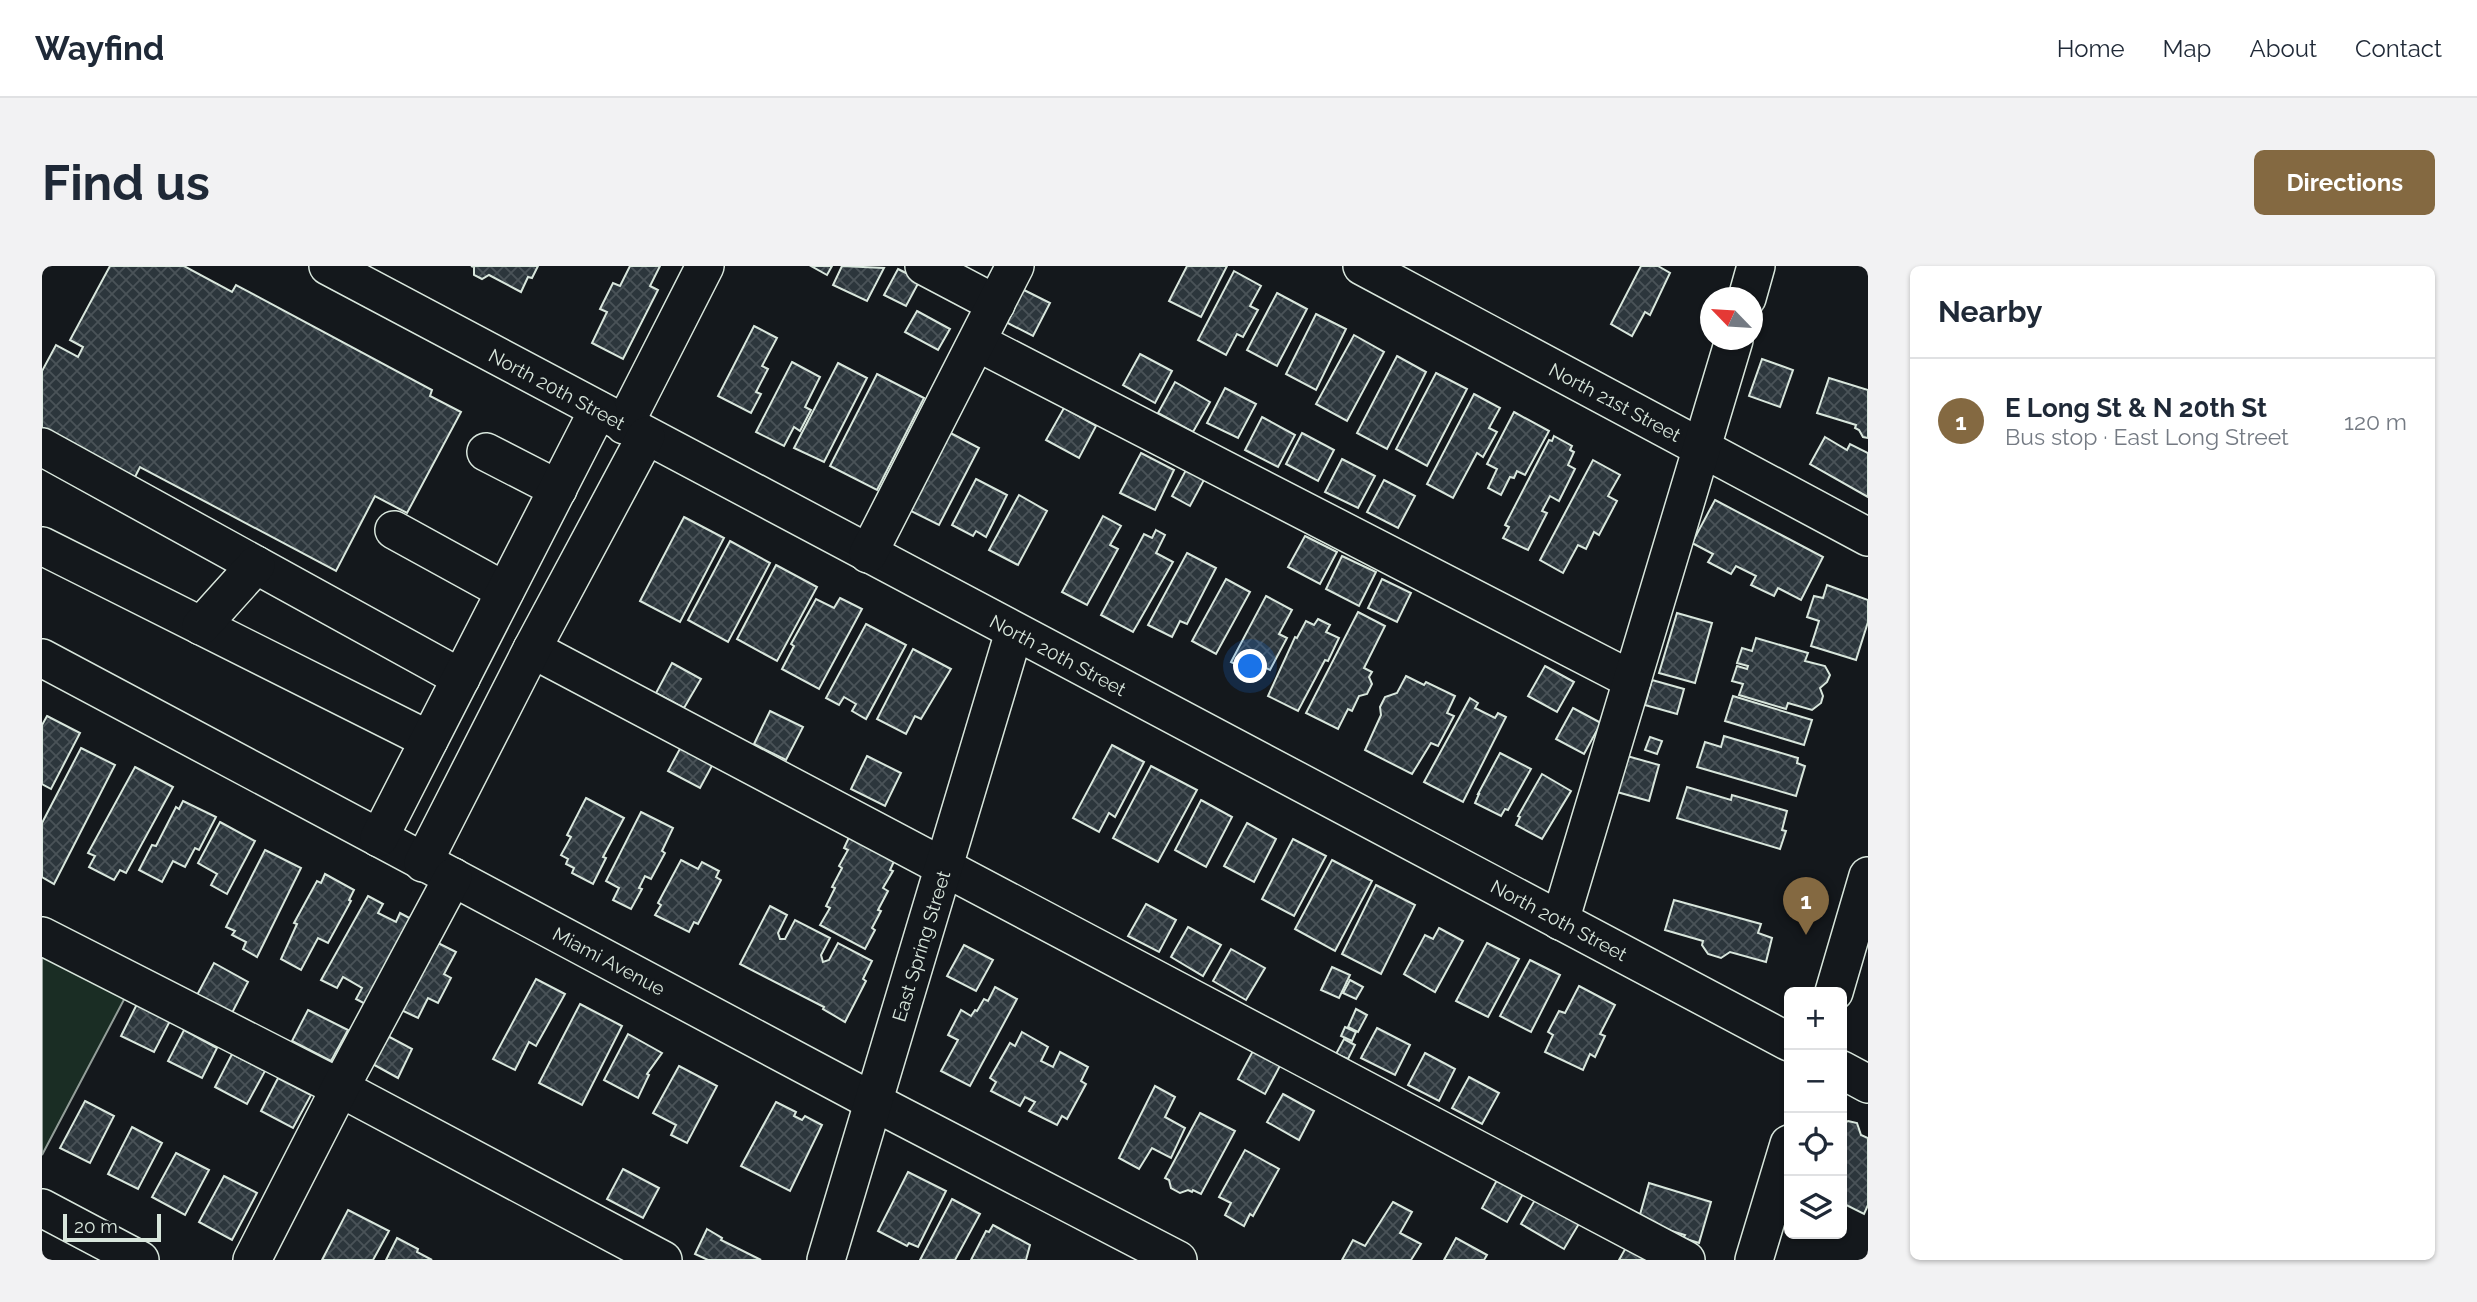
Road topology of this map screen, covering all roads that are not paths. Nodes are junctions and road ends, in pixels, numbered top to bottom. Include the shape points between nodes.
1 (328, 266) edge
2 (705, 266) edge
3 (924, 266) edge
4 (1015, 266) edge
5 (1362, 266) edge
6 (1756, 266) edge
7 (1750, 287) edge
8 (996, 304) junction
9 (976, 342) junction
10 (1731, 350) edge
11 (623, 424) junction
12 (42, 446) edge
13 (1701, 448) junction
14 (486, 452) dead end
15 (558, 489) junction
16 (394, 530) dead end
17 (1868, 537) edge
18 (42, 546) edge
19 (868, 554) junction
20 (256, 565) junction
21 (505, 591) junction
22 (201, 626) junction
23 (1014, 632) junction
24 (532, 649) junction
25 (42, 658) edge
26 (461, 678) junction
27 (1632, 680) junction
28 (429, 740) junction
29 (379, 838) junction
30 (944, 867) junction
31 (438, 870) junction
32 (1868, 876) edge
33 (1560, 921) junction
34 (42, 936) edge
35 (1835, 987) edge
36 (1784, 1039) edge
37 (1847, 1073) edge
38 (1868, 1084) edge
39 (340, 1088) junction
40 (874, 1102) junction
41 (1784, 1161) edge
42 (42, 1208) edge
43 (140, 1260) edge
44 (252, 1260) edge
45 (663, 1260) edge
46 (827, 1260) edge
47 (1178, 1260) edge
48 (1686, 1260) edge
49 (1754, 1260) edge

1 - 11 street, North 20th Street
2 - 11 street
3 - 8 street
4 - 8 street
5 - 13 street, North 21st Street
6 - 7 street
8 - 9 street
9 - 19 street
9 - 27 street
10 - 13 street
11 - 15 street
11 - 19 street, North 20th Street
11 - 24 street
12 - 20 street
13 - 17 street, North 21st Street
13 - 27 street
14 - 15 street
15 - 21 street
16 - 21 street
18 - 22 street
19 - 23 street, North 20th Street
20 - 22 street
20 - 26 street
21 - 26 street
22 - 28 street
23 - 30 street, East Spring Street
23 - 33 street, North 20th Street
24 - 30 street
24 - 31 street
25 - 29 street, Miami Avenue
26 - 28 street
27 - 33 street
28 - 29 street
29 - 31 street, Miami Avenue
30 - 40 street, East Spring Street
30 - 48 street
31 - 39 street
31 - 40 street, Miami Avenue
32 - 35 street
33 - 36 street, North 20th Street
34 - 39 street
37 - 38 street
39 - 44 street
39 - 45 street
40 - 46 street, East Spring Street
40 - 47 street, Miami Avenue
41 - 49 street
42 - 43 street

